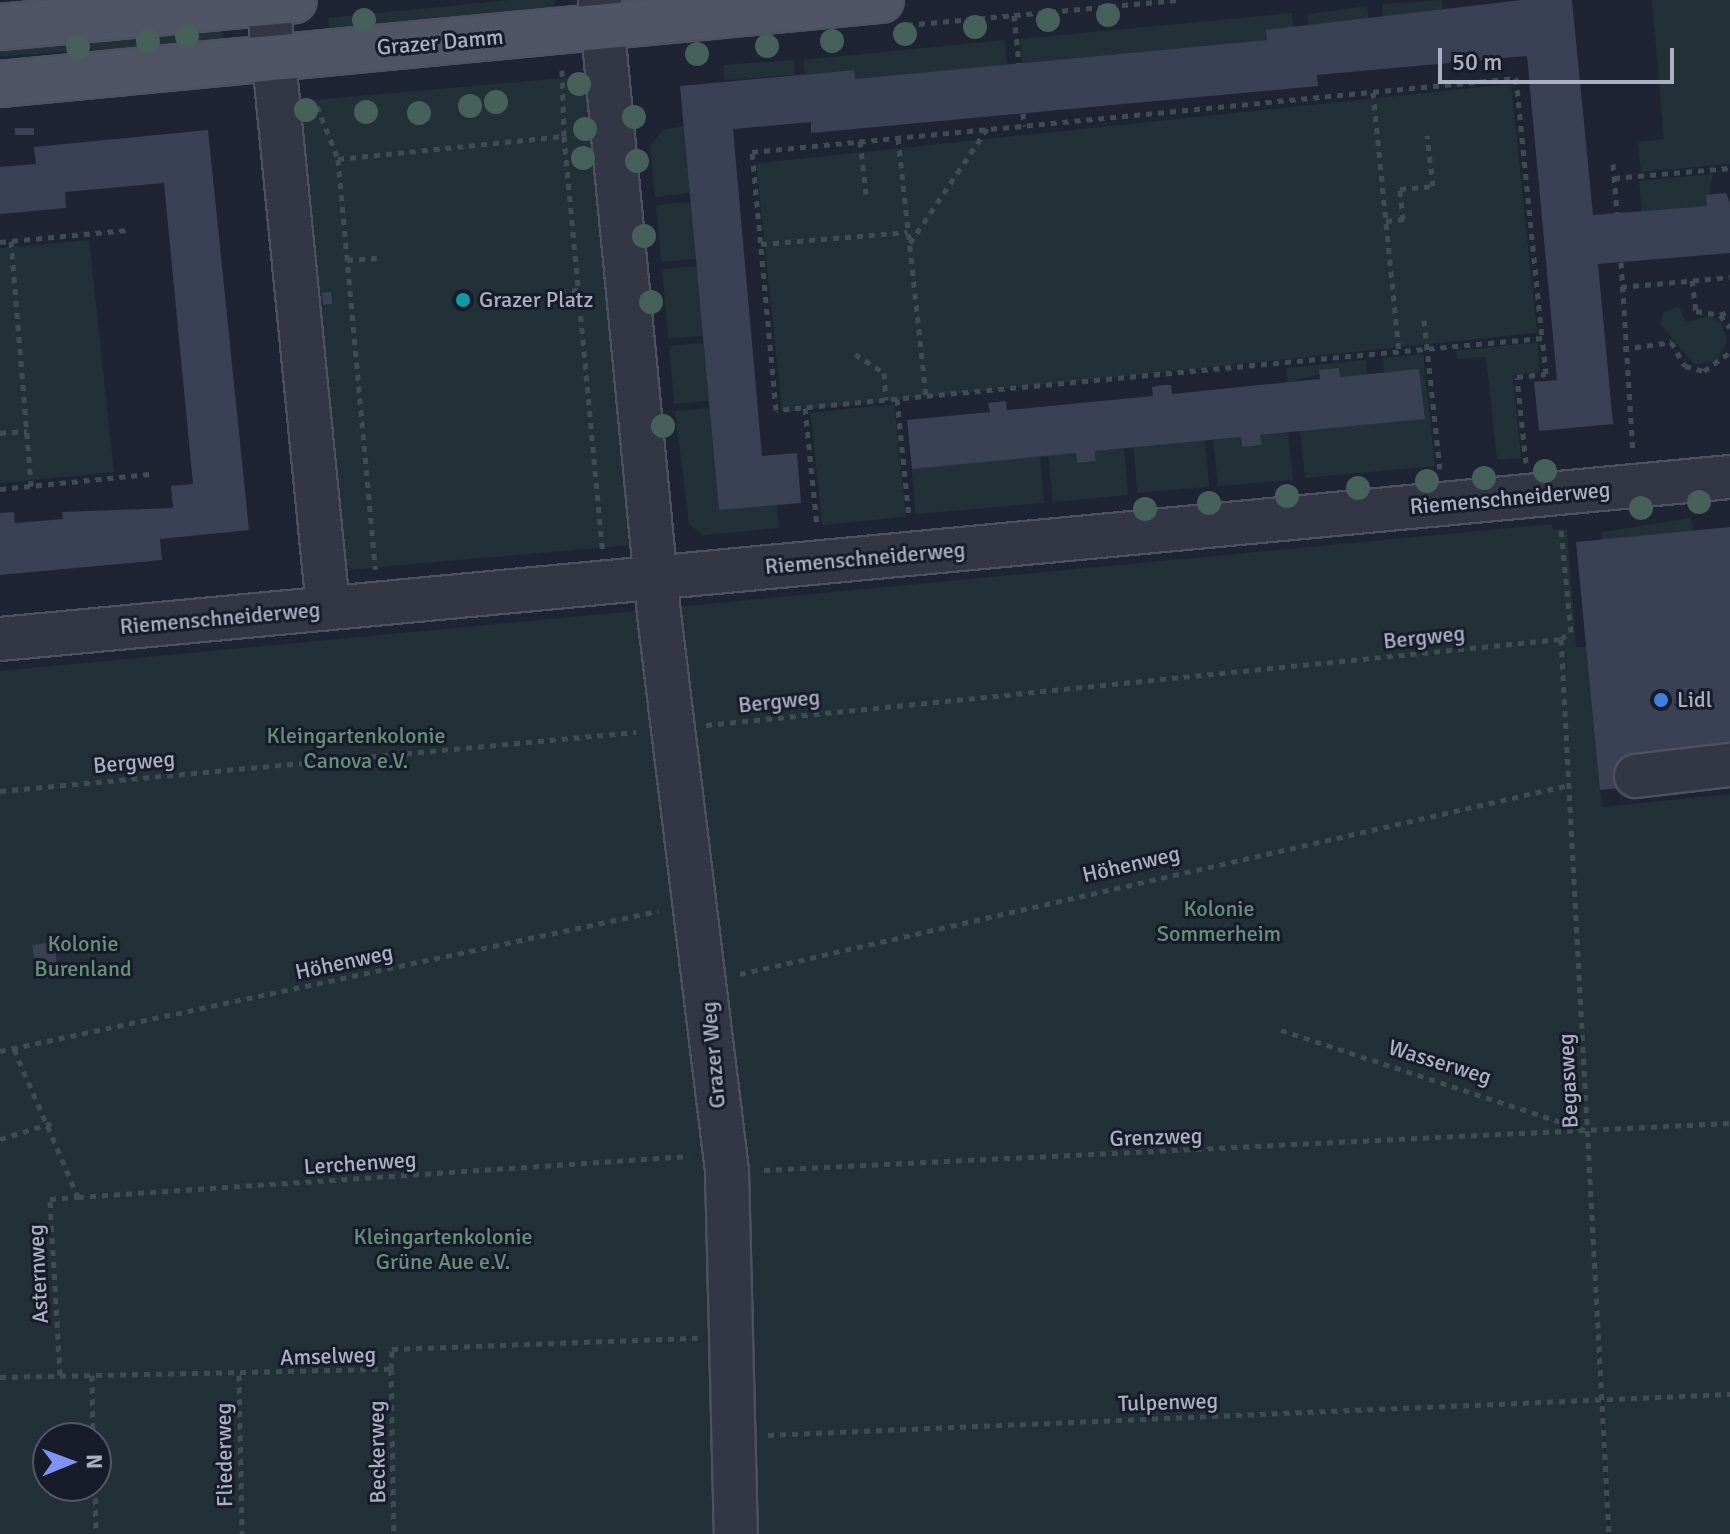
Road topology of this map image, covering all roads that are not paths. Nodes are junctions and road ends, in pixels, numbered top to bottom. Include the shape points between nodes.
1 (277, 1) edge
2 (601, 13) edge
3 (884, 14) edge
4 (0, 27) edge
5 (273, 57) junction
6 (0, 84) edge
7 (1730, 477) edge
8 (655, 578) junction
9 (328, 608) junction
10 (0, 639) edge
11 (1730, 765) edge
12 (1636, 776) dead end
13 (736, 1534) edge

1 - 4 main road
1 - 5 street
2 - 3 main road, Grazer Damm
2 - 5 main road, Grazer Damm
2 - 8 street
5 - 6 main road, Grazer Damm
5 - 9 street
7 - 8 street, Riemenschneiderweg
8 - 9 street, Riemenschneiderweg
8 - 13 street, Grazer Weg via 707,982 724,1162
9 - 10 street, Riemenschneiderweg
11 - 12 street

